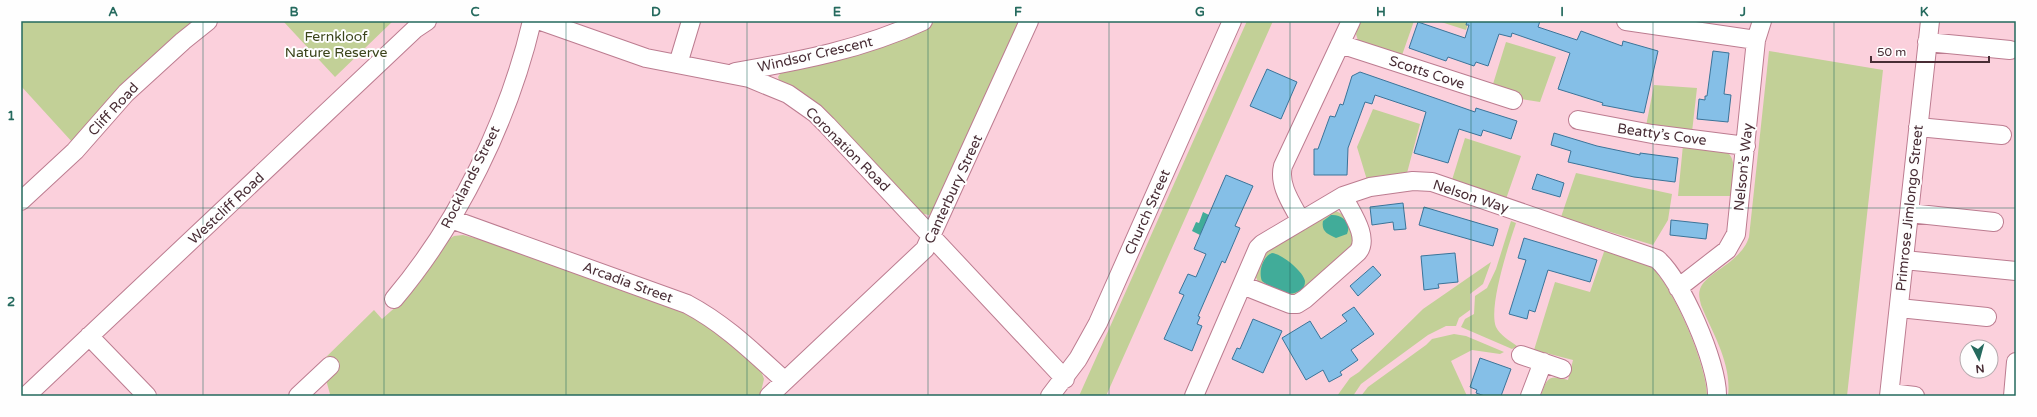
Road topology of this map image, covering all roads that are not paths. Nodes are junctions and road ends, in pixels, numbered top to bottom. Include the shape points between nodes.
1 (208, 21) edge
2 (427, 21) edge
3 (532, 21) edge
4 (541, 21) edge
5 (691, 21) edge
6 (923, 21) edge
7 (1029, 21) edge
8 (1232, 21) edge
9 (1351, 21) edge
10 (1626, 21) edge
11 (1762, 21) edge
12 (1930, 21) edge
13 (1756, 40) junction
14 (1928, 42) junction
15 (1340, 44) junction
16 (2010, 50) dead end
17 (678, 64) junction
18 (728, 73) junction
19 (1513, 100) dead end
20 (1578, 120) dead end
21 (1918, 126) junction
22 (2002, 135) dead end
23 (1746, 146) junction
24 (1343, 196) junction
25 (21, 201) edge
26 (1909, 214) junction
27 (451, 219) junction
28 (1300, 221) junction
29 (1994, 222) dead end
30 (932, 238) junction
31 (1904, 260) junction
32 (2016, 271) edge
33 (1242, 285) junction
34 (1678, 288) junction
35 (394, 299) dead end
36 (1899, 308) junction
37 (1988, 317) dead end
38 (89, 336) junction
39 (1521, 355) dead end
40 (1543, 362) junction
41 (2016, 364) edge
42 (330, 366) dead end
43 (1562, 369) dead end
44 (1065, 379) junction
45 (784, 381) junction
46 (1890, 395) edge
47 (26, 396) edge
48 (147, 396) edge
49 (298, 396) edge
50 (769, 396) edge
51 (1050, 396) edge
52 (1194, 396) edge
53 (1530, 396) edge
54 (1717, 396) edge
55 (1915, 396) edge
56 (2013, 396) edge

1 - 25 street, Cliff Road via 183,40 126,93 75,151
2 - 38 street, Westcliff Road via 415,29
3 - 27 street, Rocklands Street via 525,49 493,138
4 - 17 street, Coronation Road via 646,58
5 - 17 street
6 - 18 street, Windsor Crescent via 858,46 808,59
7 - 30 street, Canterbury Street
8 - 44 street, Church Street via 1098,323
9 - 15 street
10 - 13 street
11 - 13 street, Nelson’s Way
12 - 14 street, Primrose Jimlongo Street
13 - 23 street, Nelson’s Way
14 - 16 street
14 - 21 street, Primrose Jimlongo Street
15 - 19 street, Scotts Cove
15 - 28 street via 1283,166 1282,185
17 - 18 street, Coronation Road
18 - 30 street, Coronation Road via 769,85 788,94 815,113
20 - 23 street, Beatty’s Cove via 1652,134
21 - 22 street
21 - 26 street, Primrose Jimlongo Street
23 - 34 street, Nelson’s Way via 1736,230 1732,243 1721,256
24 - 28 street, Nelson Way
24 - 33 street via 1362,235 1362,245 1358,252 1305,299 1297,304 1290,304
24 - 34 street, Nelson Way via 1377,186 1413,181 1432,182 1651,255 1663,263
26 - 29 street
26 - 31 street, Primrose Jimlongo Street
27 - 35 street, Rocklands Street via 411,279
27 - 45 street, Arcadia Street via 687,304 728,330
28 - 33 street, Nelson Way via 1258,248
30 - 44 street, Coronation Road
30 - 45 street, Canterbury Street via 925,249
31 - 32 street
31 - 36 street, Primrose Jimlongo Street
33 - 52 street, Nelson Way
34 - 54 street, Nelson Way via 1713,366
36 - 37 street
36 - 46 street, Primrose Jimlongo Street
38 - 47 street, Westcliff Road
38 - 48 street
39 - 40 street
40 - 43 street
40 - 53 street
41 - 56 street
42 - 49 street
44 - 51 street, Church Street
45 - 50 street, Canterbury Street
46 - 55 street

